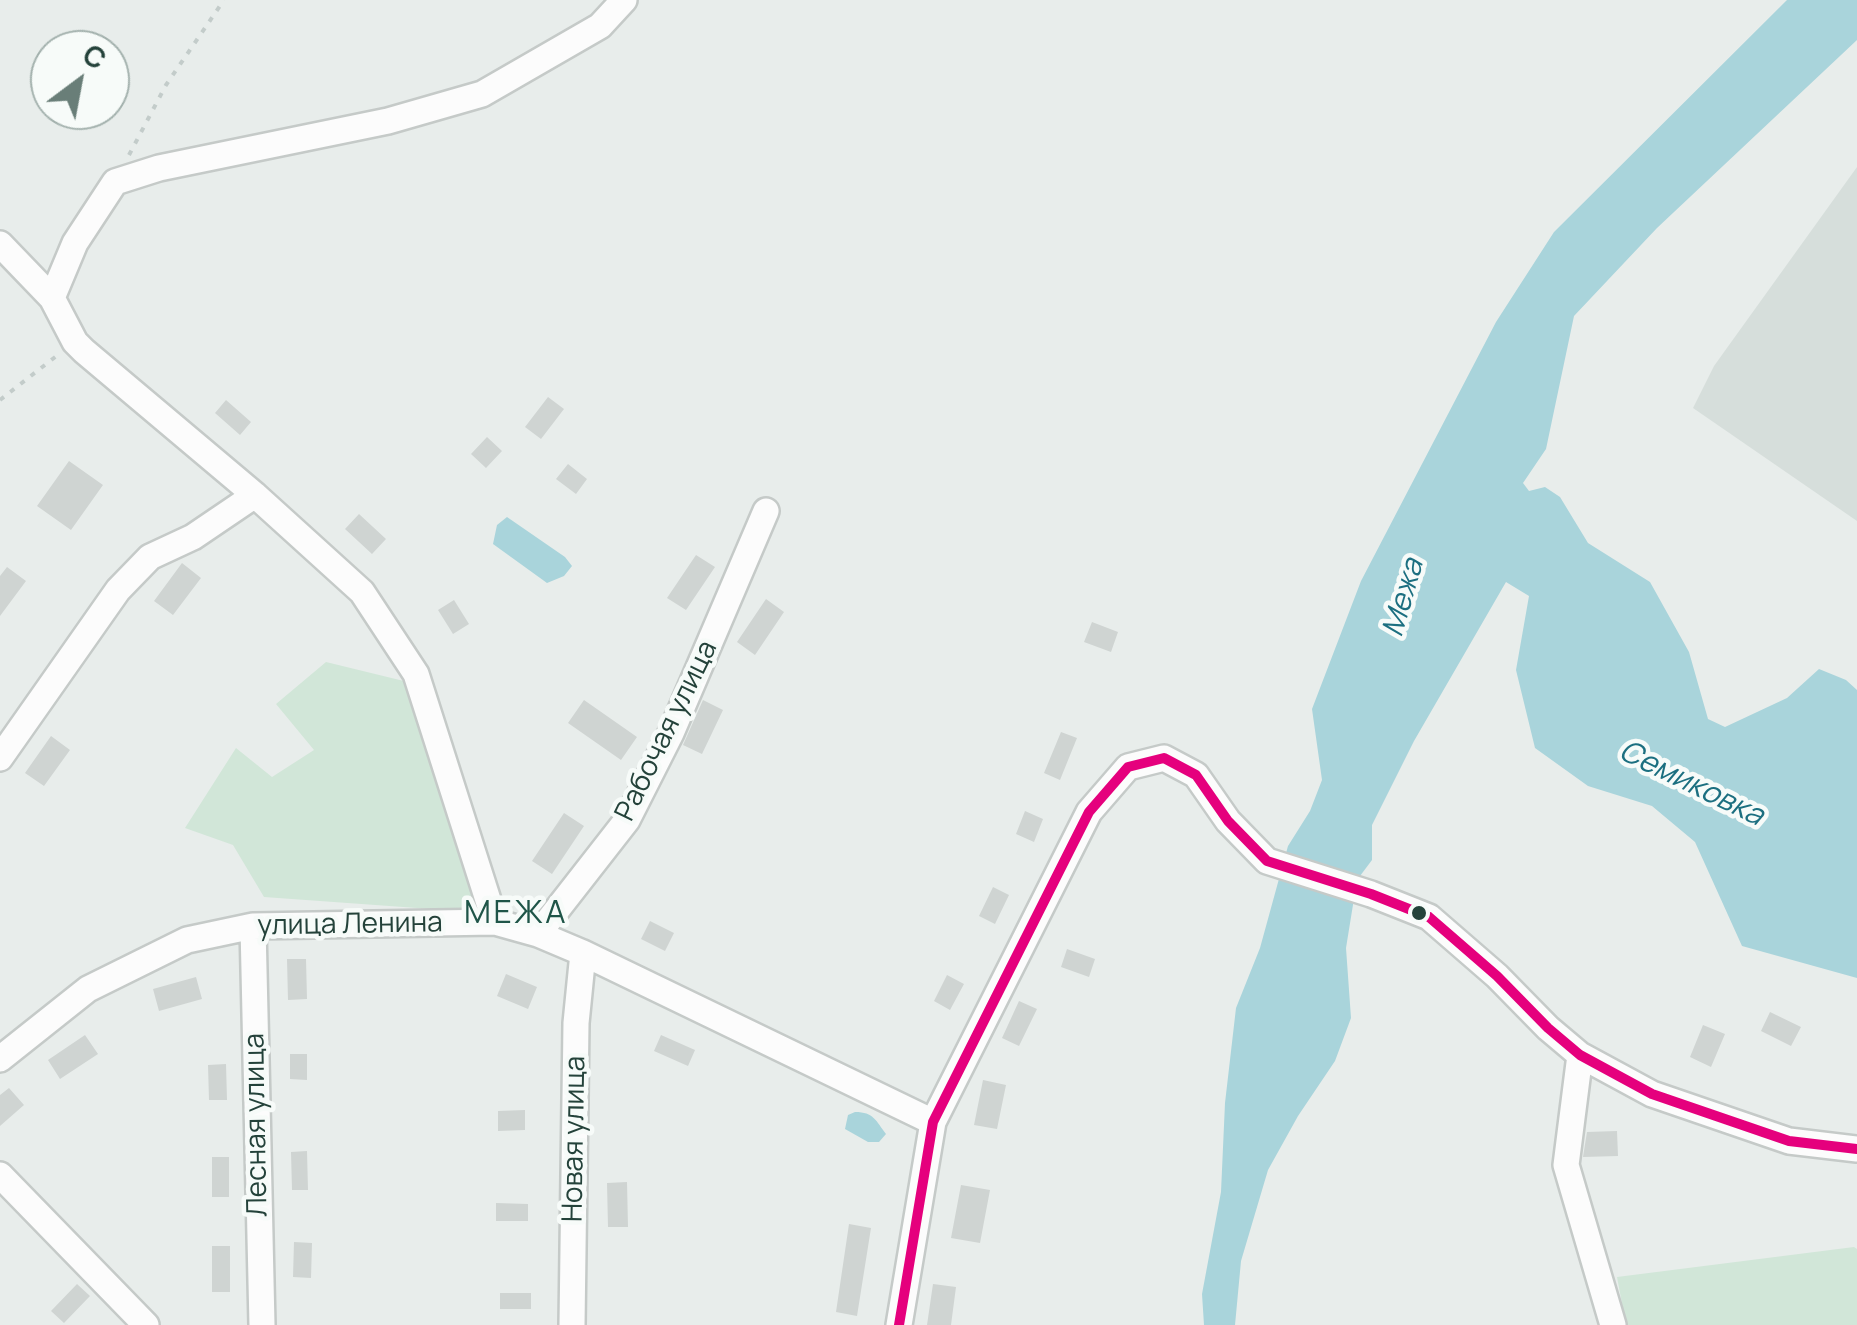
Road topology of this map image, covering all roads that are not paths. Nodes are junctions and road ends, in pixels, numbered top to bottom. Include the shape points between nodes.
1 (624, 0) edge
2 (0, 244) edge
3 (52, 298) junction
4 (255, 495) junction
5 (766, 511) dead end
6 (0, 758) edge
7 (495, 922) junction
8 (252, 926) junction
9 (538, 934) junction
10 (583, 952) junction
11 (1580, 1054) junction
12 (0, 1059) edge
13 (932, 1122) junction
14 (1857, 1150) edge
15 (0, 1175) edge
16 (146, 1325) edge
17 (262, 1325) edge
18 (572, 1325) edge
19 (898, 1325) edge
20 (1613, 1325) edge

1 - 3 street via 600,26 482,94 114,182 75,243
2 - 3 street
3 - 4 street via 75,342
4 - 6 street via 150,558 118,590
4 - 7 street via 362,592 416,674
5 - 9 street, Рабочая улица via 627,820
7 - 8 street, улица Ленина
7 - 9 street, улица Ленина
8 - 12 street, улица Ленина via 187,940 88,989
8 - 17 street, Лесная улица
9 - 10 street, улица Ленина
10 - 13 street, улица Ленина
10 - 18 street, Новая улица
11 - 13 street via 1429,917 1267,861 1196,775 1164,758 1128,767 1089,812
11 - 14 street via 1652,1094 1789,1141
11 - 20 street via 1566,1165
13 - 19 street
15 - 16 street

